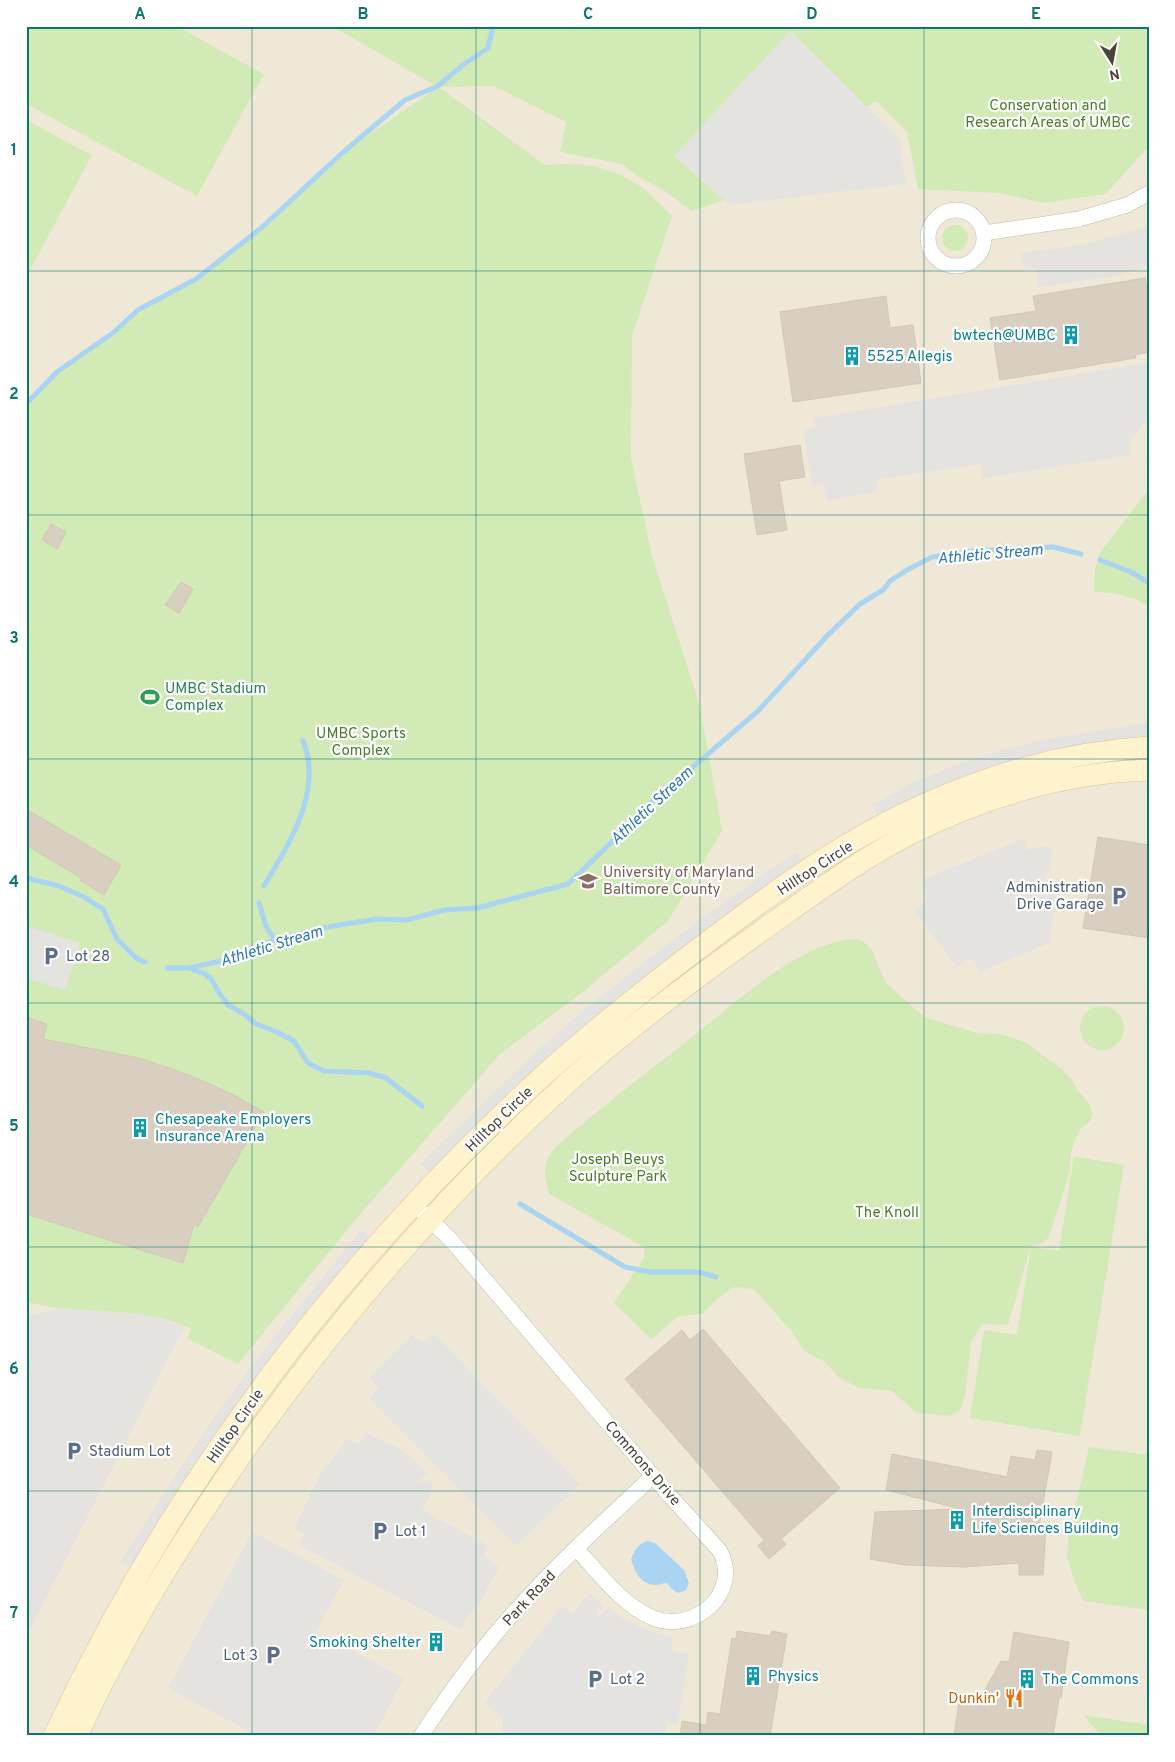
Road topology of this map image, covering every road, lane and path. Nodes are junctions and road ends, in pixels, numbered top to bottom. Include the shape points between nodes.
1 (1149, 193) edge
2 (984, 232) dead end
3 (1149, 747) edge
4 (1149, 770) edge
5 (414, 1204) junction
6 (430, 1219) junction
7 (653, 1476) junction
8 (576, 1548) junction
9 (54, 1736) edge
10 (77, 1736) edge
11 (421, 1736) edge

1 - 2 street via 1127,205 1079,218
3 - 5 street, Hilltop Circle via 1090,754 979,782 910,811 818,864 704,944 595,1030 532,1087
4 - 6 street, Hilltop Circle via 1096,775 1037,786 986,802 918,830 882,850 700,975 622,1036 566,1084
5 - 6 street, Commons Drive
5 - 9 street, Hilltop Circle via 343,1284 280,1363 215,1454 122,1601
6 - 7 street, Commons Drive via 459,1248
6 - 10 street, Hilltop Circle via 296,1378 195,1522 149,1598
7 - 8 street, Park Road
7 - 8 street, Commons Drive via 720,1550 726,1561 723,1590 716,1602 691,1618 673,1621 654,1619 638,1611
8 - 11 street, Park Road via 477,1657

